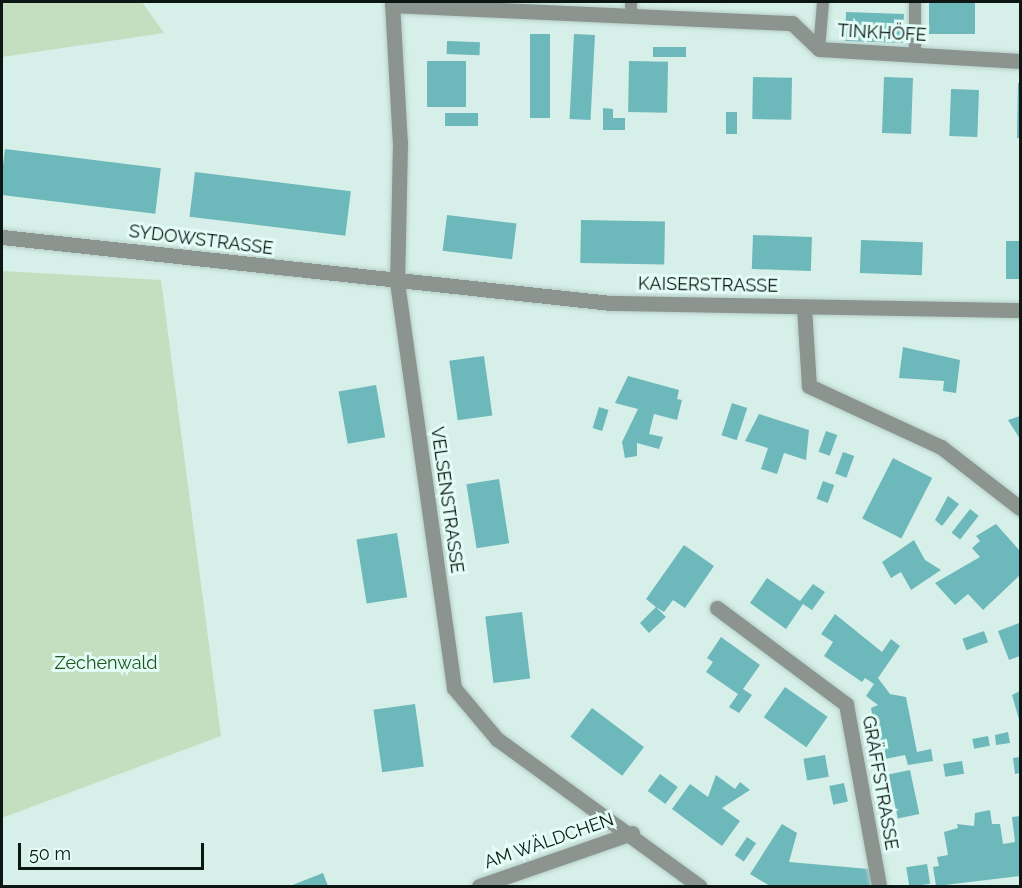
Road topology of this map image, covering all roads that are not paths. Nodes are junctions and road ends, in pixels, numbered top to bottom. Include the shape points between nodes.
1 (823, 2) edge
2 (915, 2) edge
3 (392, 3) edge
4 (543, 7) edge
5 (631, 9) edge
6 (819, 49) junction
7 (915, 54) junction
8 (1020, 61) edge
9 (2, 237) edge
10 (397, 282) junction
11 (804, 307) junction
12 (1020, 310) edge
13 (1020, 508) edge
14 (717, 608) dead end
15 (632, 833) junction
16 (479, 886) edge
17 (699, 886) edge
18 (879, 886) edge

1 - 6 lane
2 - 7 lane
3 - 4 street, TINKHÖFE
3 - 10 street, VELSENSTRASSE via 400,143
4 - 5 street, TINKHÖFE
5 - 6 street, TINKHÖFE via 792,23
6 - 7 street, TINKHÖFE
7 - 8 street, TINKHÖFE
9 - 10 street, SYDOWSTRASSE
10 - 11 street, KAISERSTRASSE via 611,303
10 - 15 street, VELSENSTRASSE via 454,688 497,739
11 - 12 street, KAISERSTRASSE
11 - 13 street via 808,386 941,447
14 - 18 street, GRÄFFSTRASSE via 846,704
15 - 16 street, AM WÄLDCHEN
15 - 17 street, VELSENSTRASSE

